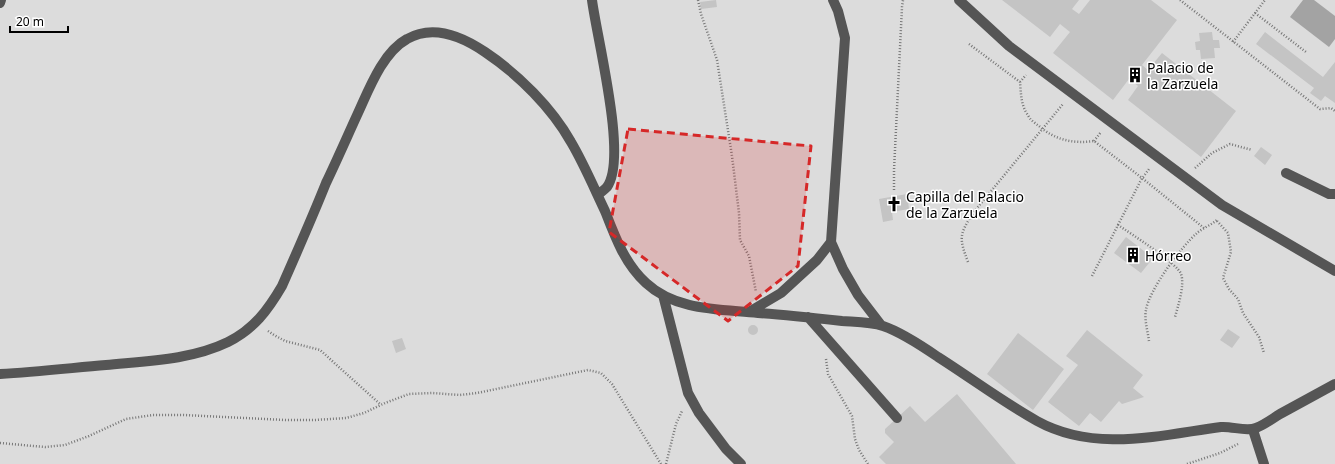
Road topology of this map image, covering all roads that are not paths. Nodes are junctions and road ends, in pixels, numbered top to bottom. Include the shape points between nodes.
1 (1, 0) edge
2 (592, 0) edge
3 (833, 0) edge
4 (959, 0) edge
5 (0, 3) edge
6 (1286, 173) dead end
7 (1335, 194) edge
8 (598, 195) junction
9 (831, 242) junction
10 (1335, 271) edge
11 (663, 295) junction
12 (749, 312) junction
13 (808, 317) junction
14 (881, 325) junction
15 (0, 374) edge
16 (1335, 384) edge
17 (897, 418) dead end
18 (1254, 433) junction
19 (741, 464) edge
20 (1264, 464) edge

1 - 5 lane
2 - 8 lane via 612,117 614,158 607,187
3 - 9 lane via 845,38
4 - 10 lane via 1009,46 1222,206
6 - 7 lane via 1328,194
8 - 11 lane via 628,261 638,276
8 - 15 lane via 579,156 558,122 530,91 498,62 456,36 426,33 410,37 398,45 389,56 370,87 282,286 271,306 253,326 230,341 192,354 150,361
9 - 12 lane via 812,265 781,293
9 - 14 lane via 858,295
11 - 12 lane via 695,307
11 - 19 lane via 688,393 699,413 726,449
12 - 13 lane
13 - 14 lane
13 - 17 lane
14 - 18 lane via 916,342 1040,423 1074,436 1107,440 1151,438 1227,427
16 - 18 lane
18 - 20 lane

